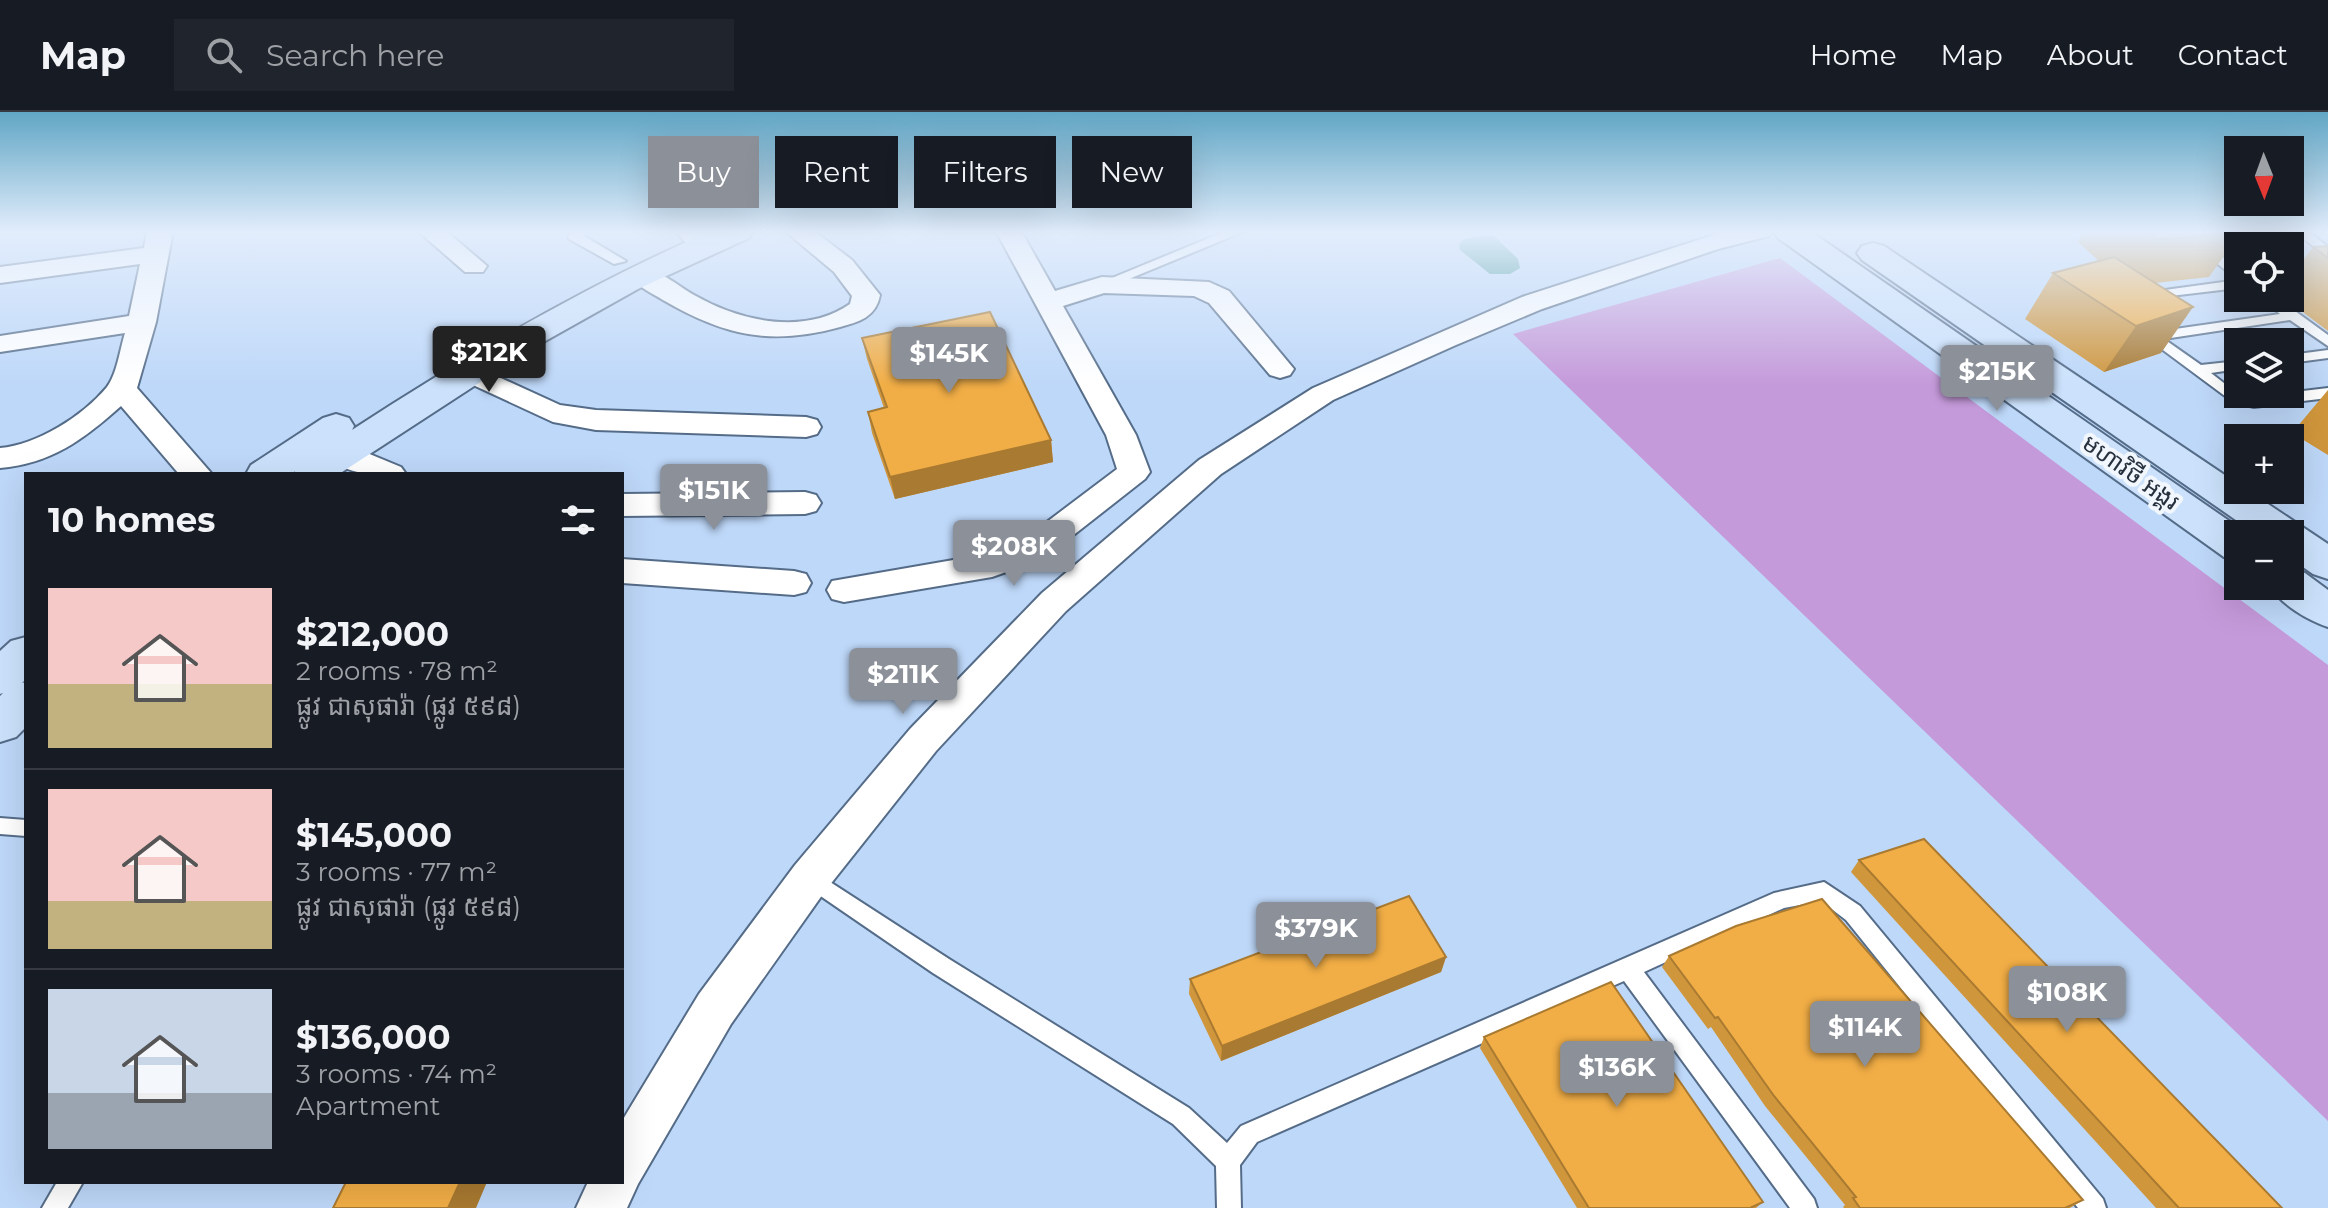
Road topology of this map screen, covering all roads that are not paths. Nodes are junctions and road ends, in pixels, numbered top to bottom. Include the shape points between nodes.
1 (150, 282) edge
2 (589, 282) edge
3 (612, 282) edge
4 (654, 282) edge
5 (856, 282) edge
6 (1037, 282) edge
7 (1109, 282) edge
8 (1594, 282) edge
9 (1862, 282) edge
10 (1914, 282) edge
11 (1102, 285) junction
12 (2224, 286) edge
13 (2138, 298) edge
14 (1048, 302) junction
15 (2287, 312) edge
16 (2292, 316) junction
17 (142, 322) junction
18 (2328, 342) edge
19 (0, 344) edge
20 (2328, 354) edge
21 (2304, 357) edge
22 (2224, 367) edge
23 (1280, 369) dead end
24 (2200, 370) junction
25 (468, 372) junction
26 (122, 389) junction
27 (2328, 393) edge
28 (806, 427) dead end
29 (343, 453) junction
30 (0, 458) edge
31 (194, 472) edge
32 (268, 472) edge
33 (316, 472) edge
34 (386, 472) edge
35 (805, 503) dead end
36 (624, 505) edge
37 (2258, 520) edge
38 (2224, 537) edge
39 (2304, 552) edge
40 (624, 571) edge
41 (794, 583) dead end
42 (844, 590) dead end
43 (2328, 611) edge
44 (24, 701) edge
45 (0, 724) edge
46 (0, 826) edge
47 (24, 828) edge
48 (810, 878) junction
49 (1628, 969) junction
50 (1228, 1161) junction
51 (624, 1163) edge
52 (70, 1184) edge
53 (613, 1184) edge
54 (54, 1208) edge
55 (601, 1208) edge
56 (1229, 1208) edge
57 (1805, 1208) edge
58 (2094, 1208) edge

1 - 17 street
2 - 32 main road via 550,295 440,359
3 - 25 main road
4 - 5 street via 742,328 789,331 859,312 866,295
6 - 14 street
7 - 11 lane
8 - 48 street via 1532,303 1323,394 1210,467 1054,602 923,740
9 - 38 main road, មហាវិថី អង្គរ
10 - 37 main road, មហាវិថី អង្គរ
11 - 14 street
11 - 23 street via 1199,288 1219,297
12 - 13 lane
14 - 42 street via 1121,435 1134,472 1031,551 992,565
15 - 16 lane
16 - 18 lane
16 - 24 lane via 2145,332
17 - 19 street
17 - 26 street
20 - 21 lane
22 - 24 lane
24 - 27 lane via 2245,402
25 - 28 street via 553,413 596,420
25 - 29 main road
26 - 30 street via 47,448 20,458
26 - 31 street
29 - 33 main road
29 - 34 street
35 - 36 street
39 - 43 main road, មហាវិថី អង្គរ
40 - 41 street
44 - 45 main road
46 - 47 lane
48 - 50 lane via 1181,1116
48 - 51 street via 715,1009
49 - 50 lane via 1249,1134
49 - 57 lane
49 - 58 lane via 1781,899 1824,891 1853,913
50 - 56 lane
52 - 54 lane
53 - 55 street

